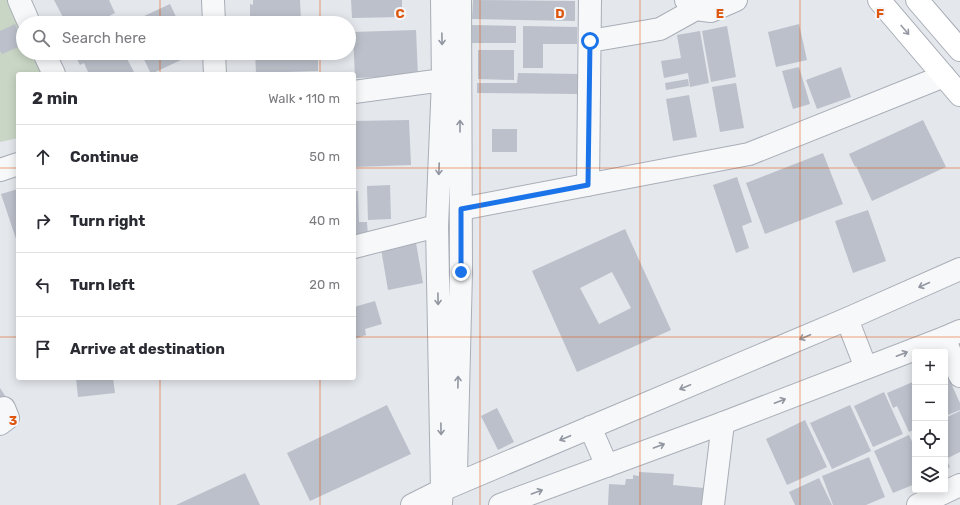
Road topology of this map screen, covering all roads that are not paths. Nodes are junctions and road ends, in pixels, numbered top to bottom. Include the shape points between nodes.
1 (19, 0) edge
2 (213, 0) edge
3 (442, 0) edge
4 (460, 0) edge
5 (590, 0) edge
6 (736, 0) edge
7 (880, 0) edge
8 (917, 0) edge
9 (691, 4) edge
10 (26, 16) edge
11 (214, 16) edge
12 (590, 41) junction
13 (960, 50) edge
14 (47, 60) edge
15 (214, 60) edge
16 (53, 72) edge
17 (215, 72) edge
18 (944, 76) junction
19 (443, 80) junction
20 (356, 92) edge
21 (960, 95) edge
22 (16, 165) edge
23 (0, 170) edge
24 (588, 185) junction
25 (461, 209) junction
26 (437, 226) junction
27 (356, 246) edge
28 (960, 269) edge
29 (847, 319) junction
30 (952, 334) edge
31 (866, 368) junction
32 (960, 376) edge
33 (723, 423) junction
34 (590, 427) junction
35 (607, 466) junction
36 (960, 485) edge
37 (449, 496) edge
38 (960, 496) edge
39 (412, 505) edge
40 (500, 505) edge
41 (713, 505) edge
42 (918, 505) edge
43 (959, 505) edge

1 - 10 street
2 - 11 street
3 -> 19 street
25 -> 4 street
5 - 12 street
6 - 9 street via 711,11
7 -> 18 main road
8 - 13 main road
9 - 12 street via 660,29
12 - 24 street
14 - 16 street
15 - 17 street
18 - 21 main road
18 - 24 street via 749,154
19 - 20 street
19 -> 26 street
22 - 23 street
24 - 25 street
37 -> 25 street via 461,272
26 - 27 street
26 -> 37 street
28 -> 29 street
29 - 31 street
29 -> 34 street
31 -> 30 street
30 - 32 street
33 -> 31 street
35 -> 33 street
33 - 41 street
34 - 35 street
34 -> 37 street
40 -> 35 street
36 - 42 street
37 - 39 street
38 - 43 street

